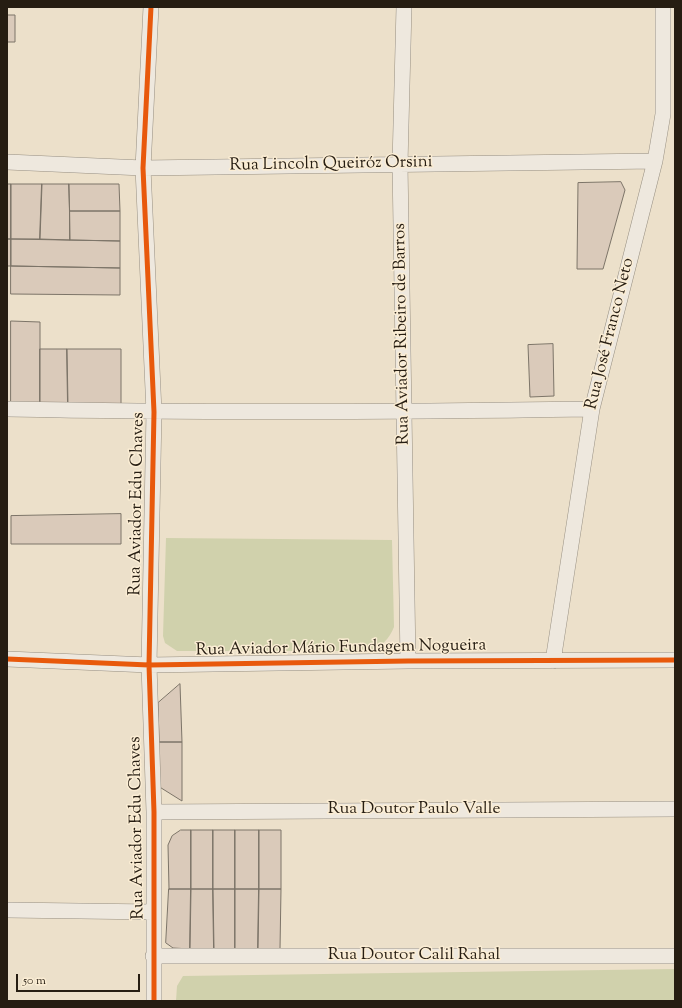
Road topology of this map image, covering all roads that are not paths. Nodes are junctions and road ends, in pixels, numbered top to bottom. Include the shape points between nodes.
1 (150, 7) edge
2 (404, 7) edge
3 (663, 7) edge
4 (675, 99) edge
5 (663, 114) junction
6 (655, 161) junction
7 (7, 162) edge
8 (400, 164) junction
9 (143, 168) junction
10 (7, 409) edge
11 (592, 409) junction
12 (154, 412) junction
13 (405, 412) junction
14 (7, 659) edge
15 (675, 660) edge
16 (408, 661) junction
17 (553, 661) junction
18 (149, 665) junction
19 (675, 809) edge
20 (154, 812) junction
21 (7, 910) edge
22 (153, 912) junction
23 (153, 956) junction
24 (675, 956) edge
25 (154, 1001) edge

1 - 9 street, Rua Aviador Edu Chaves
2 - 8 street, Rua Aviador Ribeiro de Barros
3 - 5 street, Rua José Franco Neto
4 - 5 street
5 - 6 street, Rua José Franco Neto
6 - 8 street, Rua Lincoln Queiróz Orsini
6 - 11 street, Rua José Franco Neto
7 - 9 street, Rua Lincoln Queiróz Orsini
8 - 9 street, Rua Lincoln Queiróz Orsini
8 - 13 street, Rua Aviador Ribeiro de Barros
9 - 12 street, Rua Aviador Edu Chaves
10 - 12 street
11 - 13 street
11 - 17 street, Rua José Franco Neto
12 - 13 street
12 - 18 street, Rua Aviador Edu Chaves
13 - 16 street, Rua Aviador Ribeiro de Barros
14 - 18 street, Rua Aviador Mário Fundagem Nogueira
15 - 17 street, Rua Aviador Mário Fundagem Nogueira
16 - 17 street, Rua Aviador Mário Fundagem Nogueira
16 - 18 street, Rua Aviador Mário Fundagem Nogueira
18 - 20 street, Rua Aviador Edu Chaves
19 - 20 street, Rua Doutor Paulo Valle
20 - 22 street, Rua Aviador Edu Chaves
21 - 22 street
22 - 23 street, Rua Aviador Edu Chaves
23 - 24 street, Rua Doutor Calil Rahal
23 - 25 street, Rua Aviador Edu Chaves

